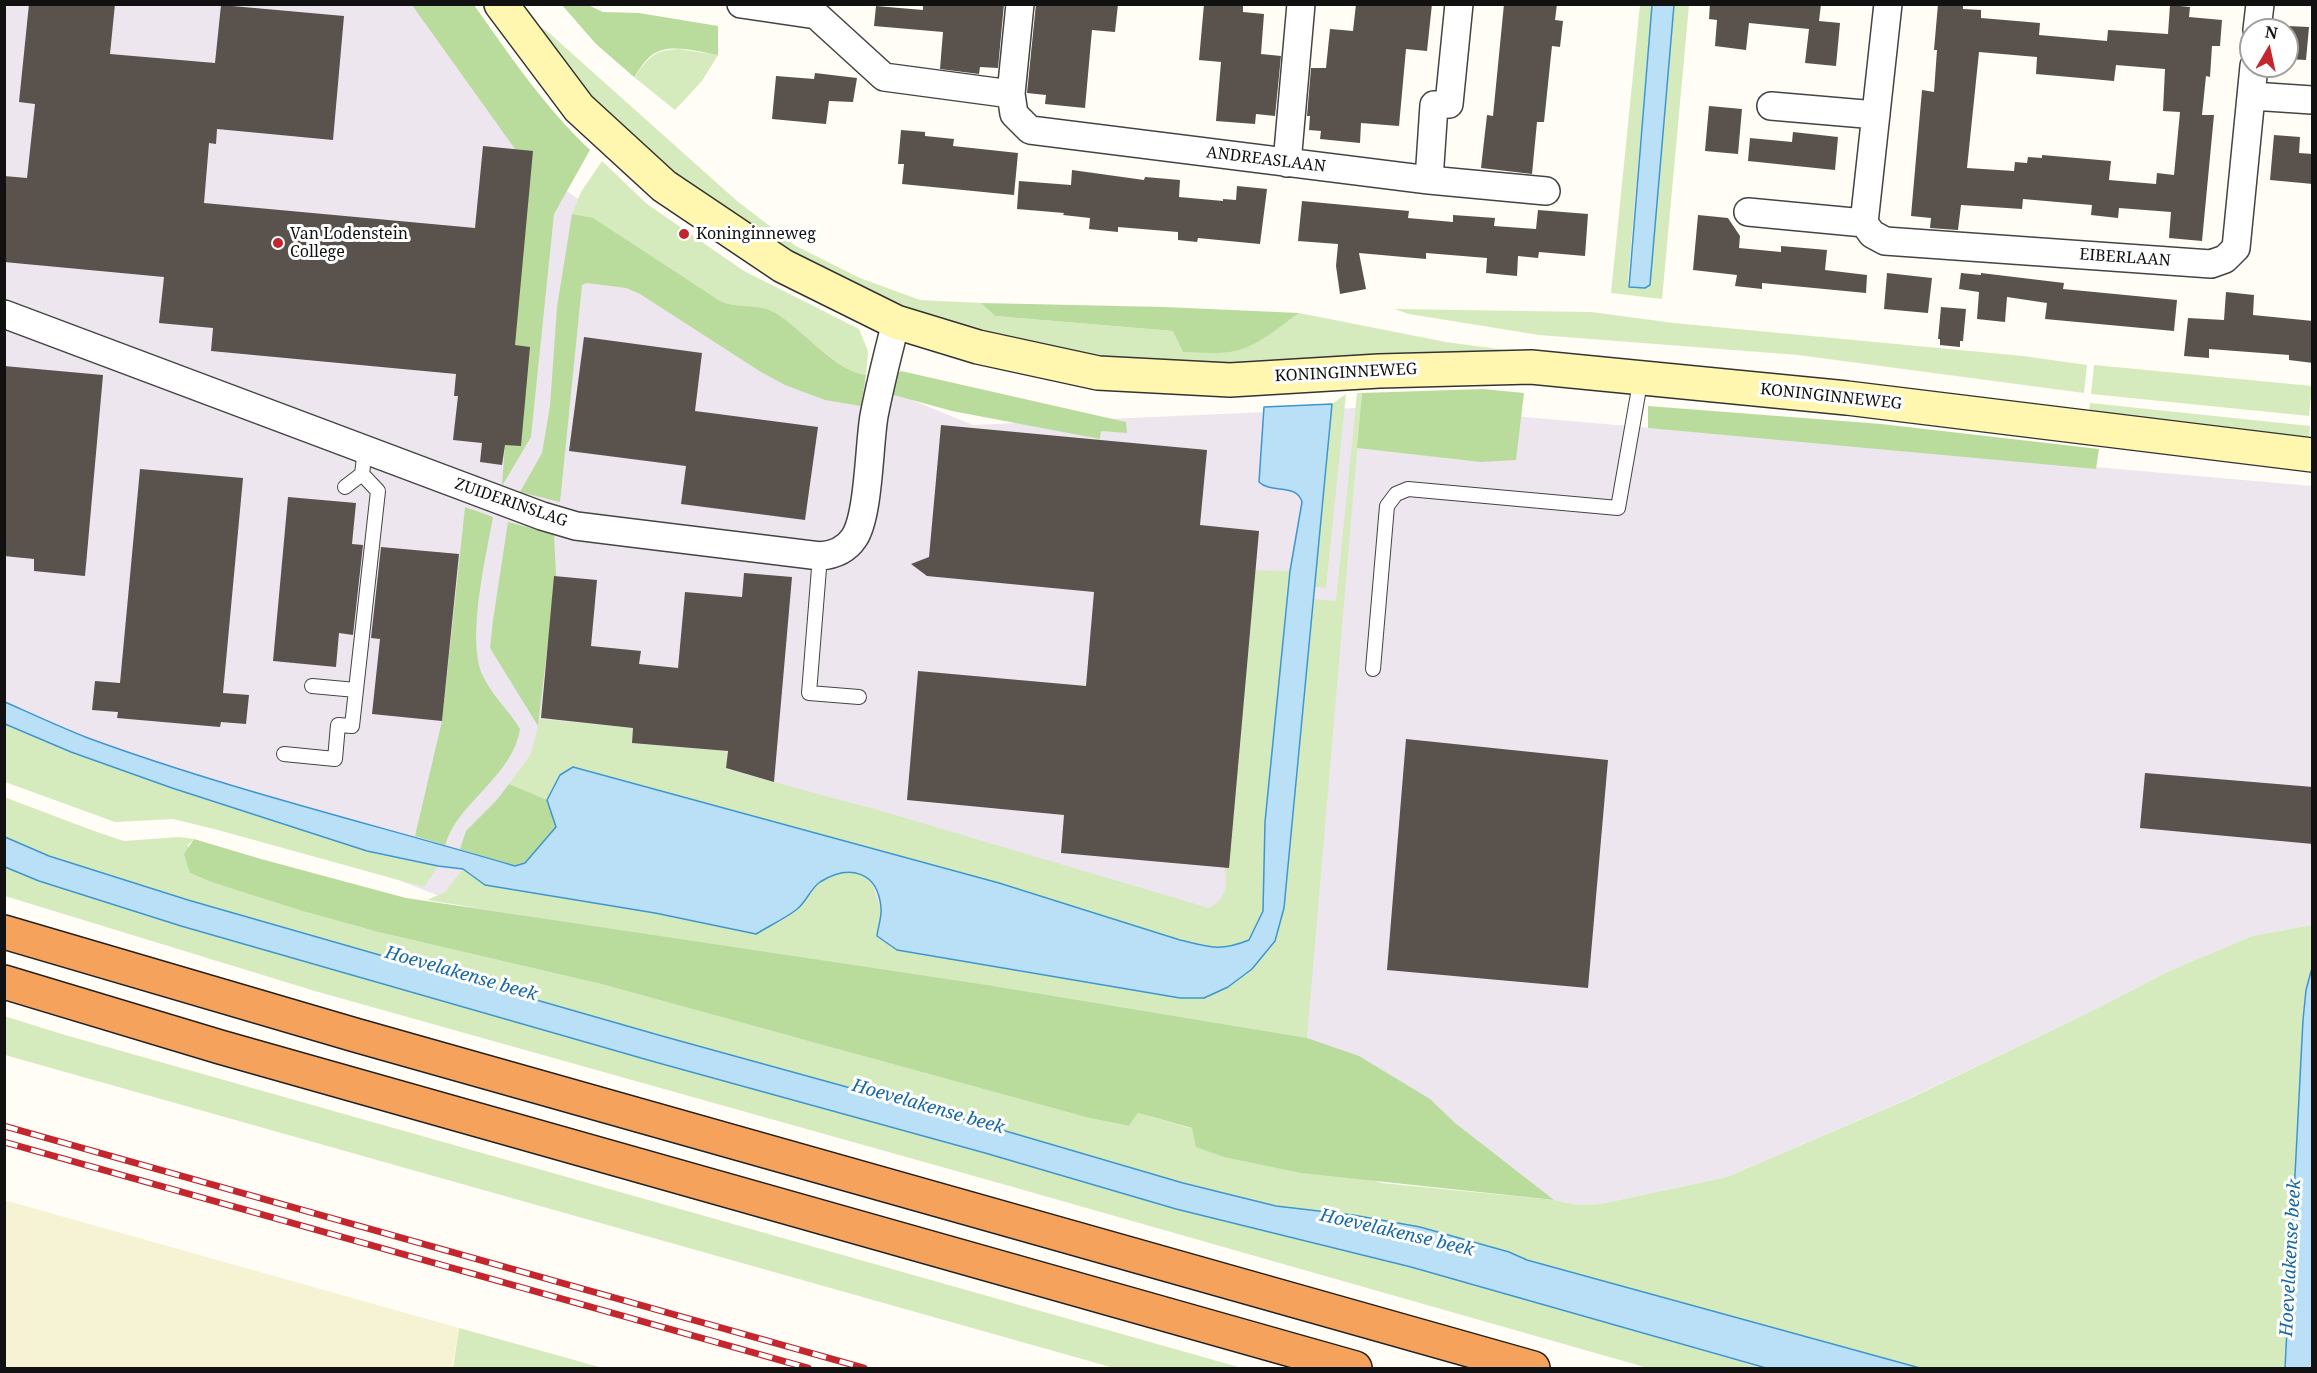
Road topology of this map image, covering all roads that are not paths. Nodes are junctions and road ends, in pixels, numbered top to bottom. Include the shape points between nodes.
1 (501, 4) edge
2 (741, 4) edge
3 (1020, 4) edge
4 (1301, 4) edge
5 (1459, 4) edge
6 (1888, 4) edge
7 (2253, 78) edge
8 (1011, 94) junction
9 (2252, 96) junction
10 (2313, 100) edge
11 (1771, 103) dead end
12 (1876, 115) junction
13 (1287, 163) junction
14 (1429, 180) junction
15 (1546, 191) dead end
16 (1748, 212) dead end
17 (1864, 223) junction
18 (4, 314) edge
19 (896, 322) junction
20 (1641, 377) junction
21 (2313, 455) edge
22 (364, 462) junction
23 (345, 487) dead end
24 (820, 556) junction
25 (1372, 669) dead end
26 (312, 686) dead end
27 (356, 690) junction
28 (859, 697) dead end
29 (284, 754) dead end
30 (4, 932) edge
31 (4, 982) edge
32 (1355, 1368) edge
33 (1533, 1368) edge

1 - 19 main road, KONINGINNEWEG via 579,108 664,186 783,266
2 - 8 street via 816,15 884,77
3 - 8 street
4 - 13 street
5 - 14 street via 1449,104 1434,105
6 - 12 street
7 - 9 street, EIBERLAAN
8 - 13 street, ANDREASLAAN via 1014,114 1030,130
9 - 10 street
9 - 17 street, EIBERLAAN via 2236,248 2225,259 2211,264 1885,241 1872,234
11 - 12 street
12 - 17 street
13 - 14 street, ANDREASLAAN
14 - 15 street, ANDREASLAAN
16 - 17 street
18 - 22 street, ZUIDERINSLAG
19 - 20 main road, KONINGINNEWEG via 978,347 1098,373 1230,380 1531,366
19 - 24 street, ZUIDERINSLAG via 874,416 862,520 846,548
20 - 21 main road, KONINGINNEWEG
20 - 25 lane via 1618,508 1408,489 1396,494 1388,506
22 - 23 lane
22 - 24 street, ZUIDERINSLAG via 576,526
22 - 27 lane via 378,491
24 - 28 lane via 809,693
26 - 27 lane
27 - 29 lane via 352,726 338,725 335,759
30 - 33 highway
31 - 32 highway via 220,1047

